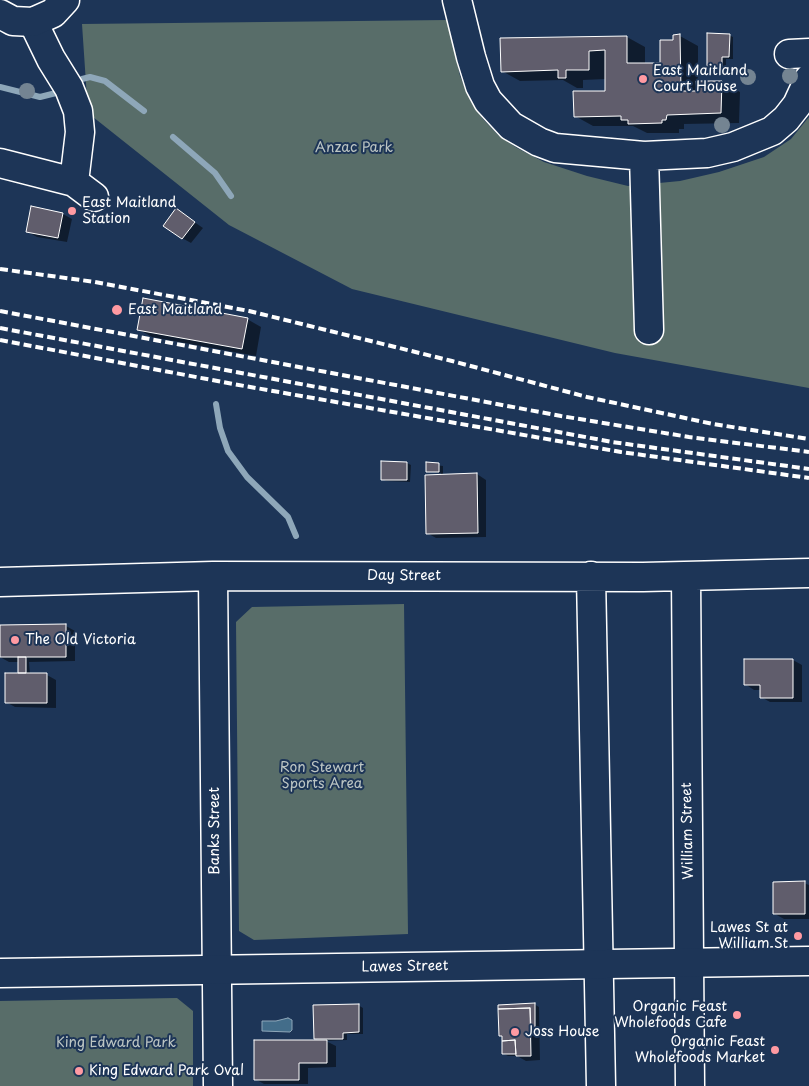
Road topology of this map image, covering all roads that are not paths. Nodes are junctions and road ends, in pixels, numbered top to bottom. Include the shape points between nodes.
1 (65, 0) edge
2 (457, 0) edge
3 (0, 14) edge
4 (19, 24) edge
5 (809, 79) edge
6 (644, 156) junction
7 (0, 163) edge
8 (650, 330) dead end
9 (809, 573) edge
10 (213, 576) junction
11 (591, 576) junction
12 (686, 576) junction
13 (0, 582) edge
14 (809, 961) edge
15 (690, 962) junction
16 (600, 964) junction
17 (216, 971) junction
18 (0, 973) edge
19 (218, 1086) edge
20 (601, 1086) edge
21 (690, 1086) edge

1 - 4 street via 53,14
2 - 6 street via 480,86 498,114 511,126 556,148
3 - 4 street
4 - 7 street via 51,59 69,88 78,111 84,190
5 - 6 street via 786,120 755,139 707,153
6 - 8 street
9 - 12 street, Day Street
10 - 11 street, Day Street
10 - 13 street, Day Street
10 - 17 street, Banks Street
11 - 12 street, Day Street
11 - 16 street
12 - 15 street, William Street
14 - 15 street, Lawes Street
15 - 16 street, Lawes Street
15 - 21 street, William Street
16 - 17 street, Lawes Street
16 - 20 street
17 - 18 street, Lawes Street
17 - 19 street, Banks Street

